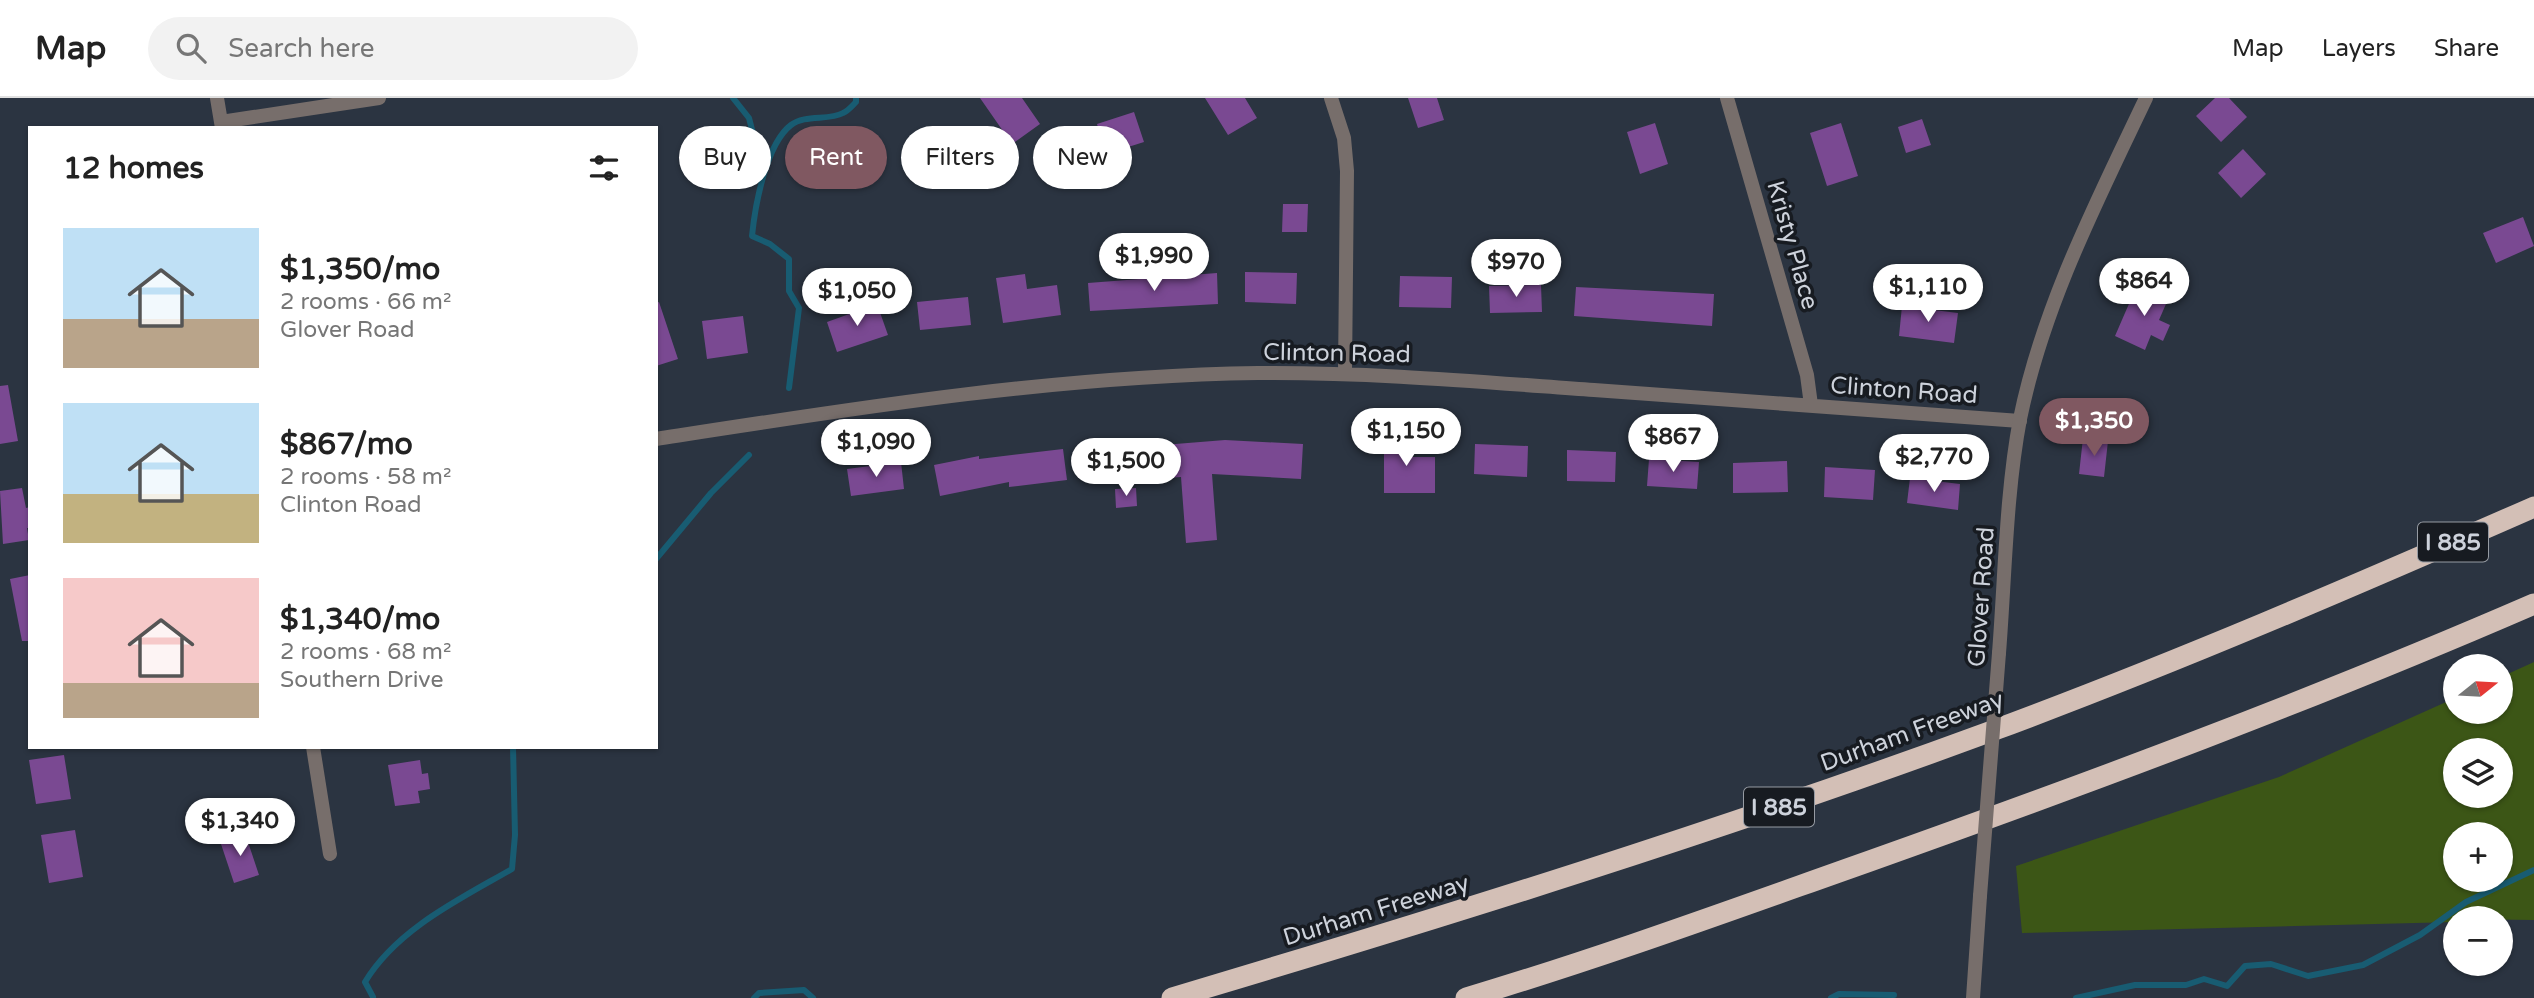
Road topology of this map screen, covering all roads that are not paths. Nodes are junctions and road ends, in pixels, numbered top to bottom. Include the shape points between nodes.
1 (217, 98) edge
2 (379, 98) edge
3 (1331, 98) edge
4 (1727, 98) edge
5 (2146, 98) edge
6 (221, 125) edge
7 (1345, 374) junction
8 (1811, 405) junction
9 (2020, 421) junction
10 (658, 439) edge
11 (2534, 507) edge
12 (2534, 604) edge
13 (313, 749) edge
14 (330, 854) dead end
15 (1172, 998) edge
16 (1465, 998) edge
17 (1973, 998) edge

1 - 6 street
2 - 6 street
3 - 7 street via 1344,138 1348,171
4 - 8 street, Kristy Place via 1807,375
5 - 9 street, Glover Road via 2043,330
7 - 8 street, Clinton Road
7 - 10 street, Clinton Road via 1143,376 1060,383 887,403
8 - 9 street, Clinton Road
9 - 17 street, Glover Road, bridge
11 - 15 highway, Durham Freeway / I 885 via 2122,681 1860,778 1480,906
12 - 16 highway via 2291,704 2018,808 1591,959
13 - 14 street

